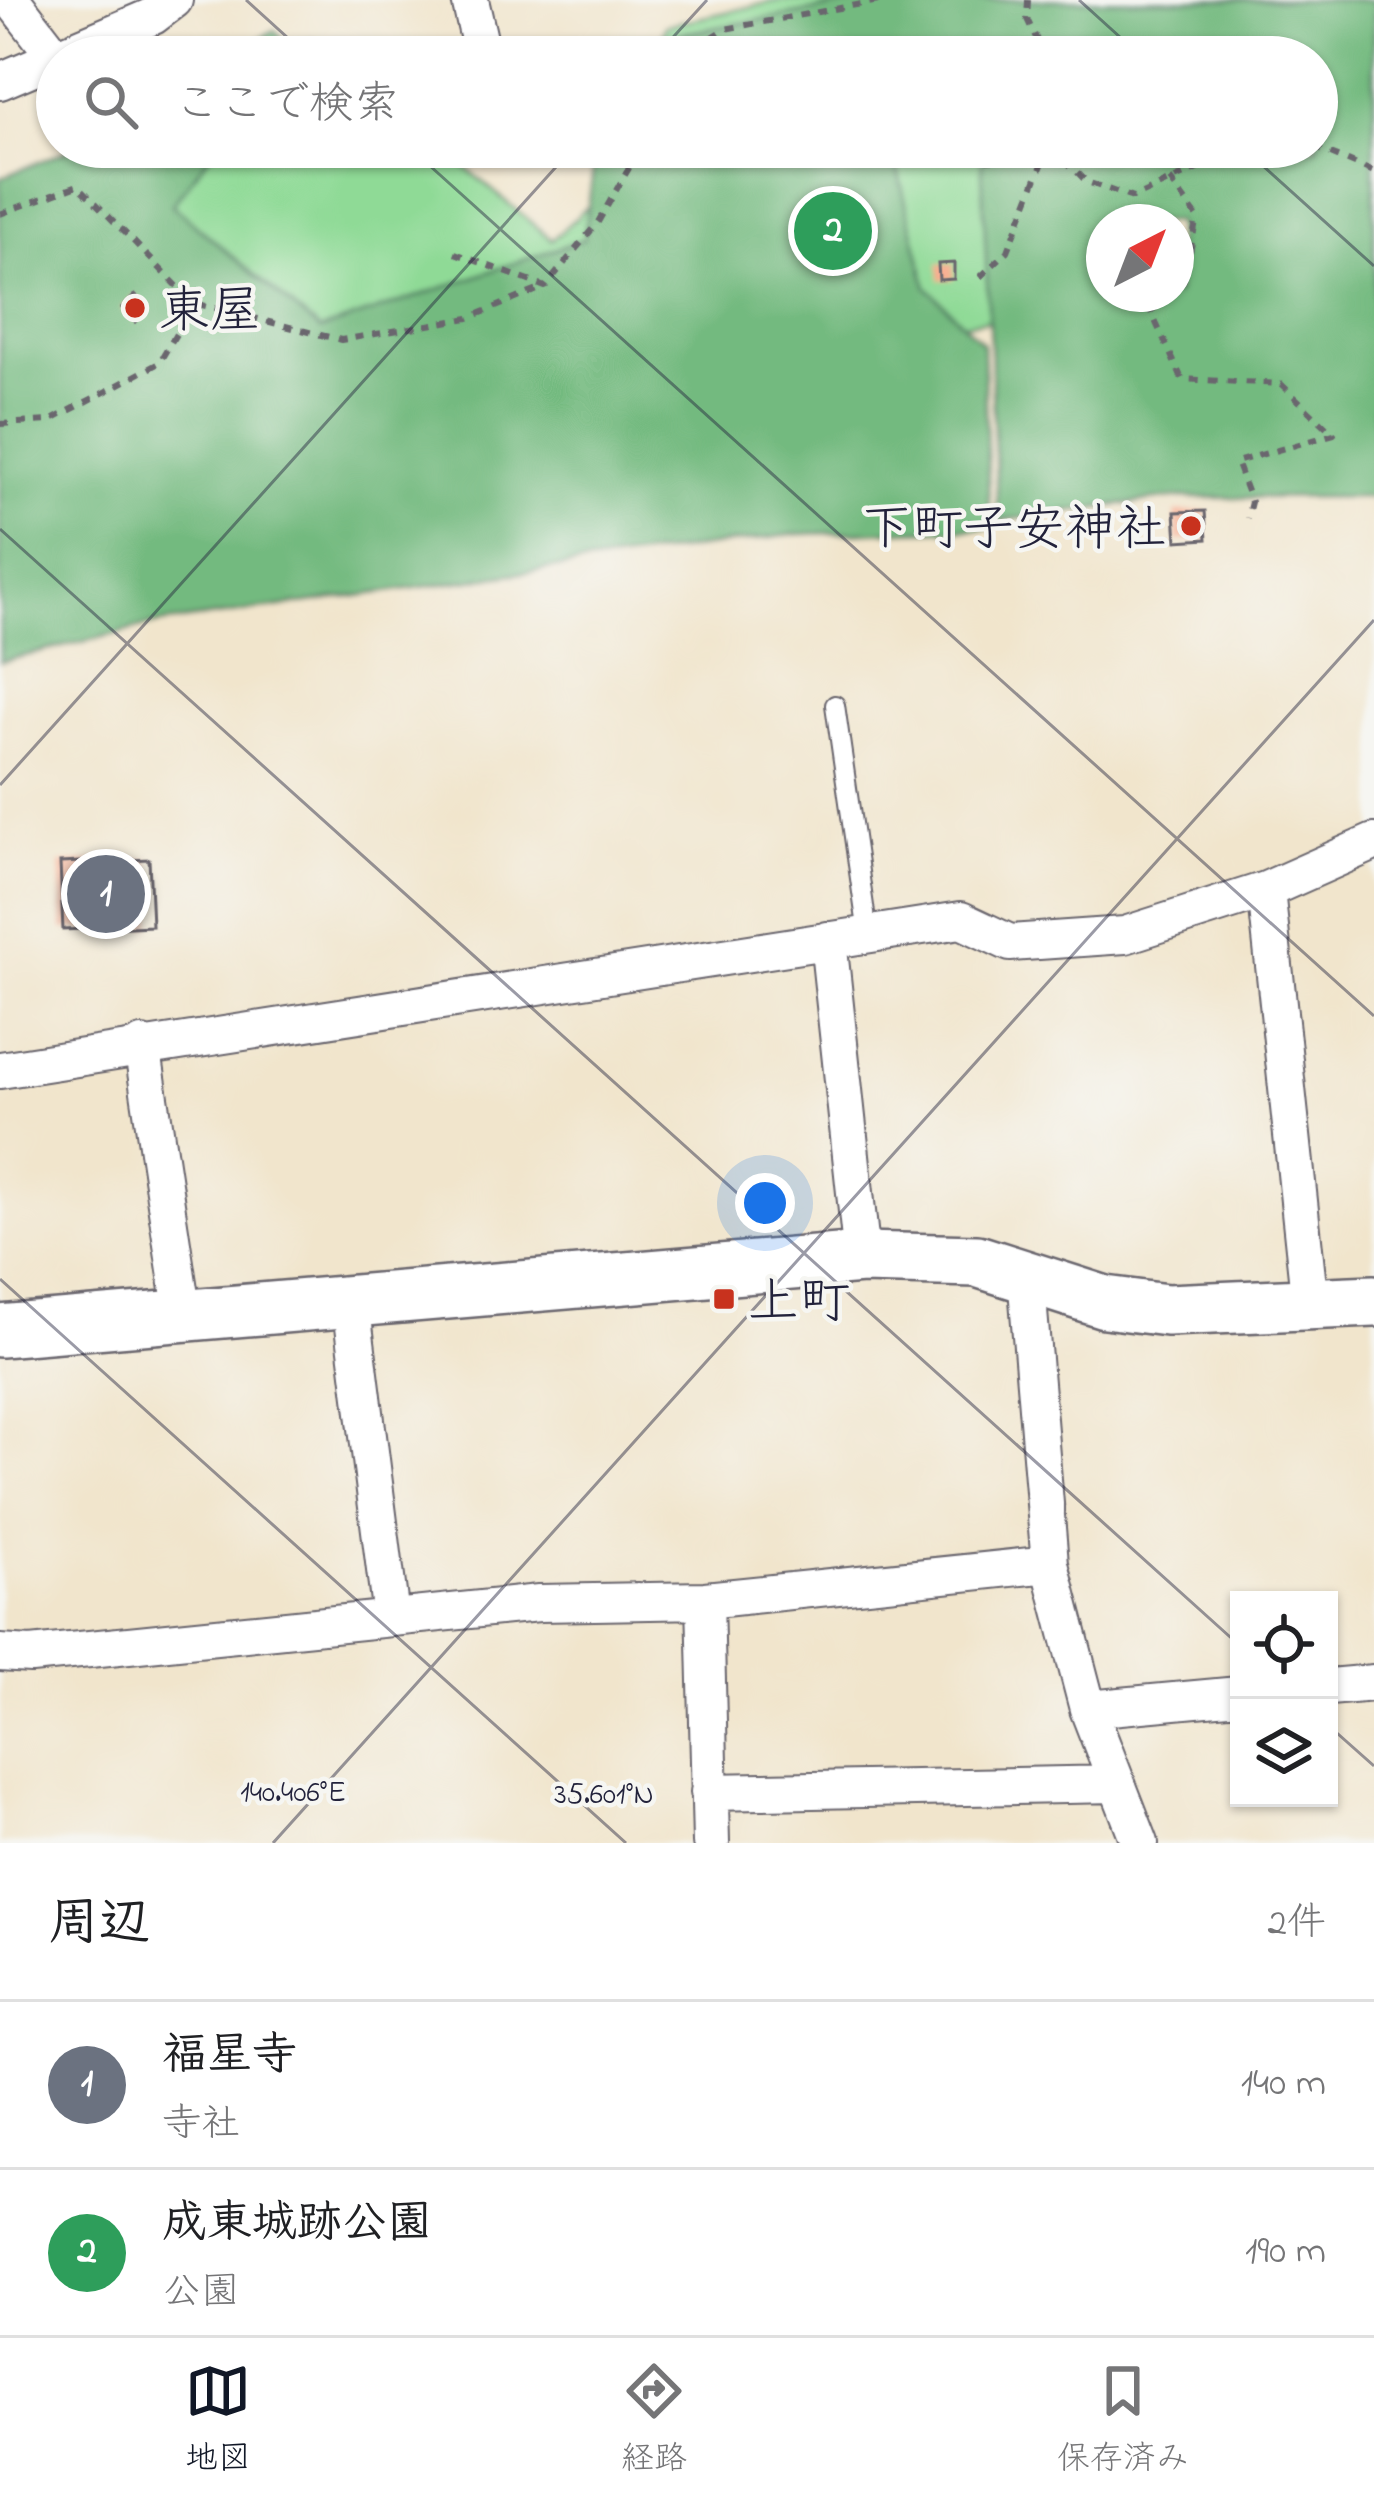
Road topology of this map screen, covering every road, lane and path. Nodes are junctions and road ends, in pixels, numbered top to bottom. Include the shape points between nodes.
1 (13, 0) edge
2 (174, 0) edge
3 (470, 0) edge
4 (884, 0) edge
5 (1028, 0) edge
6 (40, 36) edge
7 (106, 36) edge
8 (478, 36) edge
9 (714, 36) edge
10 (1036, 36) edge
11 (36, 66) edge
12 (0, 81) edge
13 (1338, 157) edge
14 (628, 168) edge
15 (1040, 168) edge
16 (1073, 168) edge
17 (1199, 168) edge
18 (1374, 172) edge
19 (1170, 180) junction
20 (1188, 204) edge
21 (0, 214) edge
22 (454, 254) dead end
23 (980, 277) dead end
24 (545, 287) junction
25 (194, 302) junction
26 (1151, 312) edge
27 (0, 424) edge
28 (1247, 518) dead end
29 (835, 705) dead end
30 (1374, 842) edge
31 (1266, 890) junction
32 (868, 934) junction
33 (830, 952) junction
34 (144, 1056) junction
35 (0, 1070) edge
36 (862, 1258) junction
37 (1026, 1275) junction
38 (352, 1301) junction
39 (1374, 1301) edge
40 (1310, 1305) junction
41 (183, 1316) junction
42 (0, 1331) edge
43 (1050, 1564) junction
44 (705, 1600) junction
45 (391, 1617) junction
46 (0, 1653) edge
47 (1374, 1683) edge
48 (1338, 1686) edge
49 (1230, 1696) edge
50 (1088, 1708) junction
51 (1117, 1784) junction
52 (710, 1792) junction
53 (711, 1843) edge
54 (1140, 1843) edge

1 - 6 street
2 - 7 street
3 - 8 street
4 - 9 path
5 - 10 path
11 - 12 street
13 - 18 path
14 - 24 path via 598,222
15 - 23 path via 1008,251
16 - 19 path via 1132,198
17 - 19 path
19 - 20 path
21 - 25 path via 78,185
22 - 24 path
24 - 25 path via 469,318 341,340
25 - 27 path via 159,363 50,421
26 - 28 path via 1182,379 1281,384 1334,434 1236,462 1251,502
29 - 32 lane
30 - 31 street
31 - 32 street via 1125,934 1010,944 961,920
31 - 40 street
32 - 33 street
33 - 34 street
33 - 36 street
34 - 35 street
34 - 41 street
36 - 37 street via 977,1261
36 - 38 street
37 - 40 street via 1105,1302 1167,1310
37 - 43 street
38 - 41 street
38 - 45 street
39 - 40 street
41 - 42 street
43 - 44 street
43 - 50 street
44 - 45 street via 538,1603
44 - 52 street
45 - 46 street
47 - 48 street
49 - 50 street
50 - 51 street
51 - 52 street
51 - 54 street
52 - 53 street

